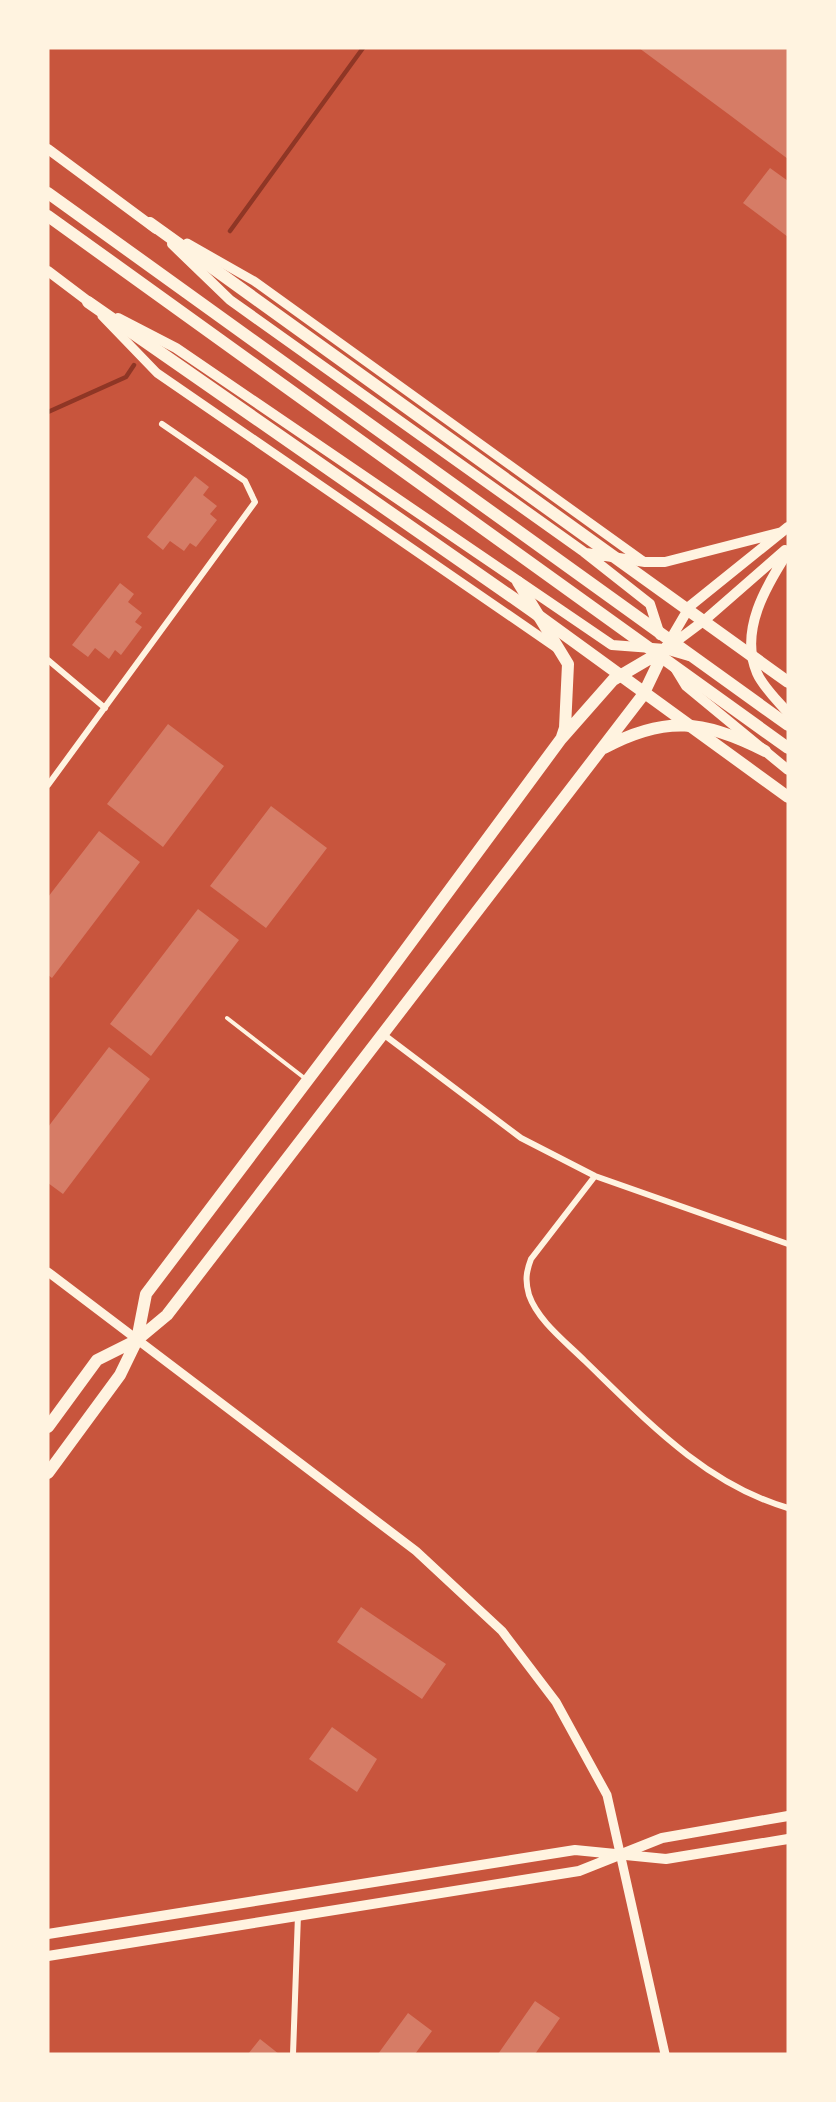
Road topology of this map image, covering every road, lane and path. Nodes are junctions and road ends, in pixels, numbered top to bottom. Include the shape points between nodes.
1 (48, 149) edge
2 (48, 193) edge
3 (48, 216) edge
4 (150, 223) junction
5 (48, 271) edge
6 (88, 302) junction
7 (162, 424) dead end
8 (785, 529) edge
9 (788, 547) edge
10 (584, 552) junction
11 (788, 552) edge
12 (645, 562) junction
13 (518, 582) junction
14 (665, 649) junction
15 (562, 652) junction
16 (48, 660) edge
17 (788, 682) edge
18 (105, 708) junction
19 (788, 713) edge
20 (788, 718) edge
21 (788, 725) edge
22 (561, 739) junction
23 (788, 748) edge
24 (601, 750) junction
25 (765, 751) junction
26 (788, 770) edge
27 (48, 784) edge
28 (788, 797) edge
29 (227, 1018) dead end
30 (382, 1033) junction
31 (307, 1080) junction
32 (595, 1176) junction
33 (788, 1244) edge
34 (48, 1272) edge
35 (137, 1340) junction
36 (48, 1427) edge
37 (48, 1473) edge
38 (788, 1508) edge
39 (788, 1816) edge
40 (788, 1839) edge
41 (621, 1853) junction
42 (297, 1915) junction
43 (48, 1934) edge
44 (48, 1956) edge
45 (294, 2054) edge
46 (665, 2054) edge

1 - 4 main road
2 - 21 main road
3 - 23 main road
4 - 10 main road via 230,300
4 - 12 street via 254,281
4 - 17 main road
5 - 6 main road
6 - 13 main road via 176,348
6 - 15 street via 158,373
6 - 28 main road via 532,611
7 - 18 street via 245,481 255,502
8 - 12 main road via 665,562
8 - 14 main road via 690,606
9 - 14 main road via 706,619
10 - 12 main road
10 - 14 main road via 650,604
11 - 19 main road via 765,589 750,639 757,673
13 - 14 main road via 612,645
13 - 15 main road
14 - 20 main road via 708,661
14 - 22 main road via 613,680
14 - 24 main road via 643,695
14 - 25 main road via 686,686
15 - 22 main road via 568,664
16 - 18 street
18 - 27 street
22 - 31 main road
24 - 25 main road via 623,738 666,725 703,726 730,733
24 - 30 main road
25 - 26 main road
29 - 31 lane
30 - 32 street via 521,1138
30 - 35 main road via 167,1315
31 - 35 main road via 146,1294
32 - 33 street
32 - 38 street via 531,1259 525,1275 529,1296 543,1320 659,1434 718,1477
34 - 35 street
35 - 36 main road via 97,1360
35 - 37 main road via 120,1375
35 - 41 street via 416,1551 502,1632 556,1702 607,1795
39 - 41 main road via 662,1838
40 - 41 main road via 666,1859
41 - 42 main road via 579,1871
41 - 43 main road via 575,1850
41 - 46 street
42 - 44 main road
42 - 45 street

